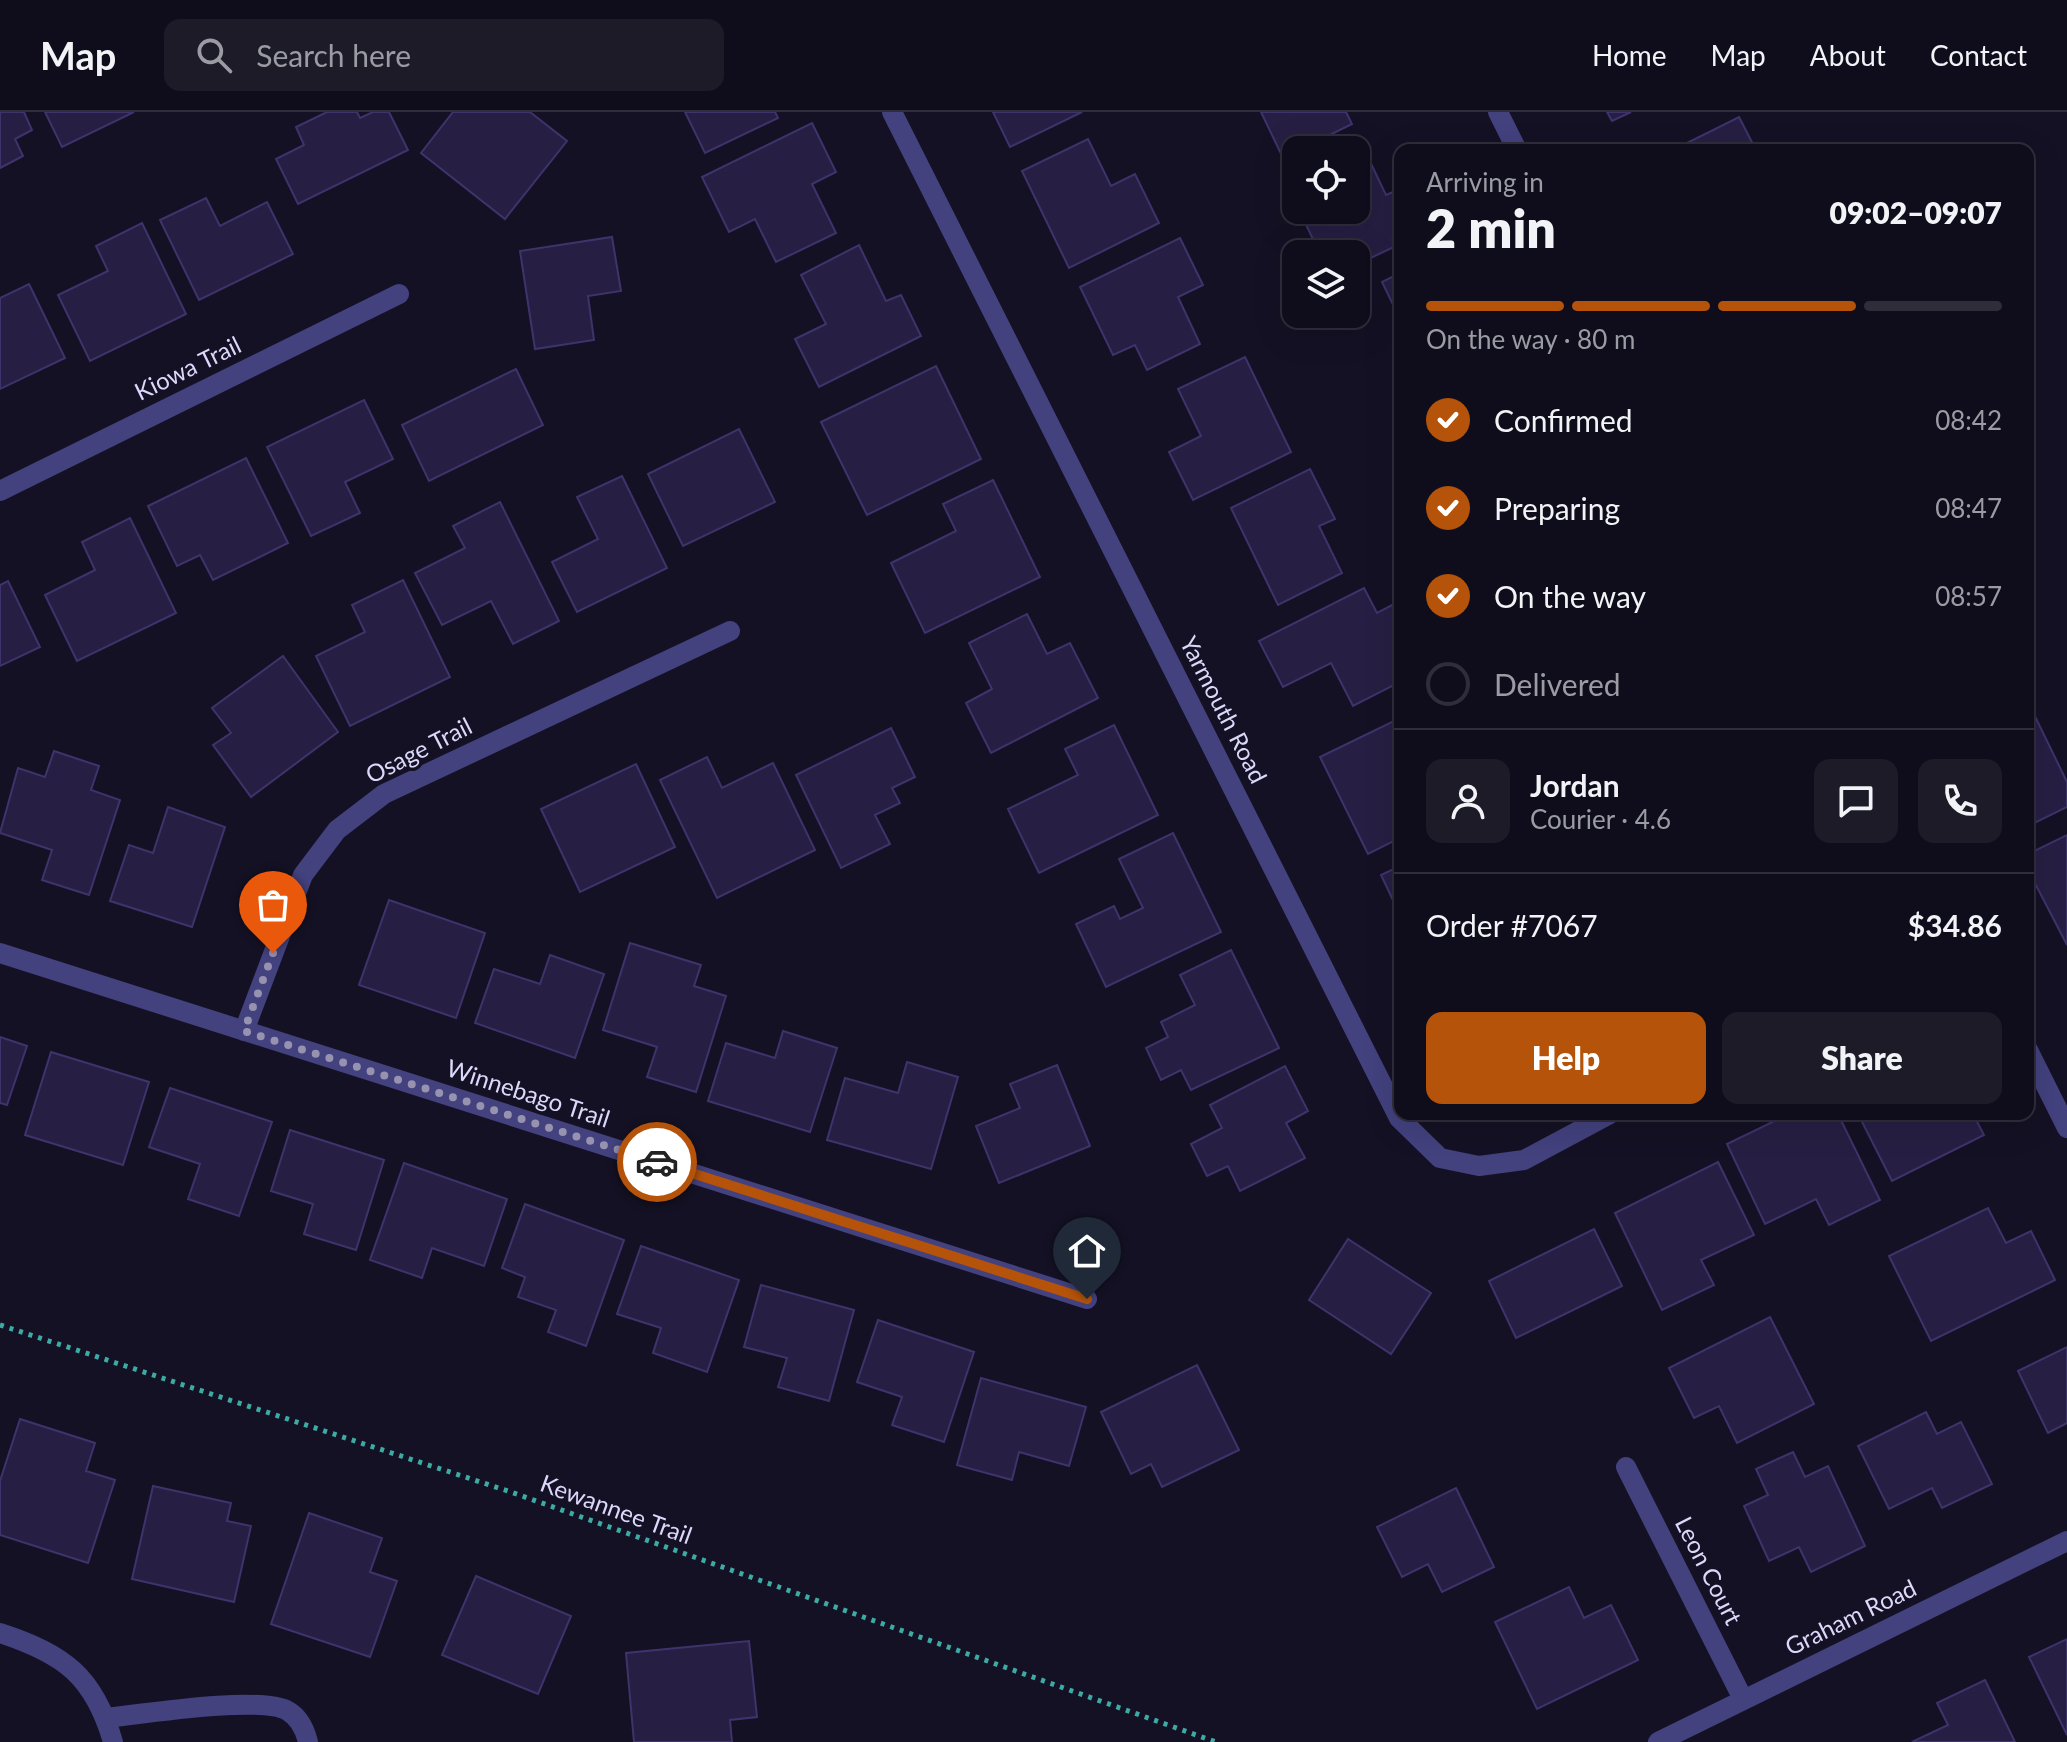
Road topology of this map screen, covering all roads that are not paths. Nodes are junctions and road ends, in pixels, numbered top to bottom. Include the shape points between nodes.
1 (892, 112) edge
2 (1498, 112) edge
3 (1514, 144) edge
4 (399, 294) dead end
5 (0, 491) edge
6 (730, 631) dead end
7 (0, 953) edge
8 (244, 1031) junction
9 (2034, 1062) edge
10 (1394, 1108) edge
11 (1401, 1120) edge
12 (1599, 1120) edge
13 (2067, 1128) edge
14 (1087, 1299) dead end
15 (1626, 1467) dead end
16 (2067, 1541) edge
17 (0, 1633) edge
18 (1743, 1699) junction
19 (106, 1718) junction
20 (113, 1742) edge
21 (308, 1742) edge
22 (1658, 1742) edge

1 - 10 street, Yarmouth Road
2 - 3 street
4 - 5 street, Kiowa Trail
6 - 8 street, Osage Trail via 384,794 337,830 303,875
7 - 8 street, Winnebago Trail
8 - 14 street, Winnebago Trail
9 - 13 street
11 - 12 street, Yarmouth Road via 1440,1158 1479,1166 1524,1160
15 - 18 street, Leon Court
16 - 18 street, Graham Road
17 - 19 street via 43,1647 87,1680
18 - 22 street, Graham Road
19 - 20 street
19 - 21 street via 258,1704 290,1712

